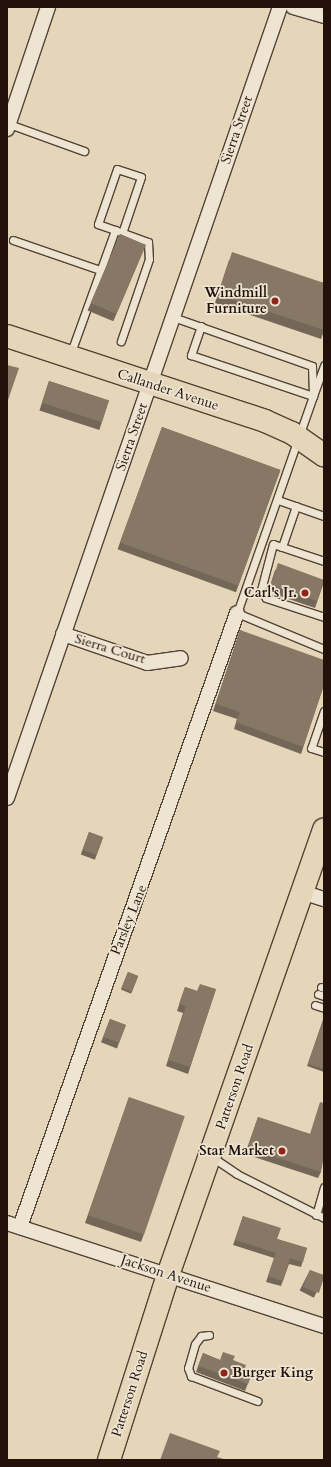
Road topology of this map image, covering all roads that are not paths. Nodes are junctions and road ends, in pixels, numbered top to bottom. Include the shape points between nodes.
1 (48, 7) edge
2 (280, 7) edge
3 (294, 7) edge
4 (324, 16) edge
5 (8, 127) edge
6 (84, 151) dead end
7 (119, 231) junction
8 (13, 240) dead end
9 (100, 270) junction
10 (173, 317) junction
11 (200, 326) junction
12 (7, 336) edge
13 (121, 341) dead end
14 (70, 357) junction
15 (324, 365) edge
16 (150, 385) junction
17 (313, 396) junction
18 (299, 437) junction
19 (324, 455) edge
20 (278, 500) junction
21 (296, 506) junction
22 (324, 516) edge
23 (282, 547) junction
24 (324, 561) edge
25 (237, 613) junction
26 (324, 617) edge
27 (64, 634) junction
28 (324, 649) edge
29 (181, 658) dead end
30 (324, 711) edge
31 (324, 752) edge
32 (7, 798) edge
33 (324, 829) edge
34 (302, 892) junction
35 (324, 899) edge
36 (315, 1005) dead end
37 (324, 1008) edge
38 (212, 1156) junction
39 (324, 1187) edge
40 (316, 1215) junction
41 (324, 1218) edge
42 (14, 1225) edge
43 (168, 1275) junction
44 (324, 1326) edge
45 (209, 1336) dead end
46 (257, 1401) dead end
47 (109, 1460) edge

1 - 5 street
2 - 10 street, Sierra Street
3 - 4 street
5 - 6 lane
7 - 7 lane via 98,224 117,169 141,177
7 - 9 lane
7 - 13 lane via 148,242 149,259
8 - 9 lane
9 - 14 lane
10 - 11 lane
10 - 16 street, Sierra Street
11 - 17 lane via 312,366
11 - 17 lane via 191,355
12 - 14 main road, Callander Avenue
14 - 16 main road, Callander Avenue
15 - 17 lane
16 - 18 main road, Callander Avenue via 265,421
16 - 27 street, Sierra Street
17 - 18 lane
18 - 19 main road, Callander Avenue
18 - 20 lane
20 - 21 lane
20 - 25 lane
21 - 22 lane
21 - 23 lane
23 - 24 lane
23 - 26 lane via 273,544 263,578 263,595
25 - 28 lane
25 - 42 street, Parsley Lane
27 - 29 street, Sierra Court via 147,663
27 - 32 street, Sierra Street
30 - 31 lane via 311,748
33 - 34 main road, Patterson Road
34 - 35 street
34 - 38 main road, Patterson Road
36 - 37 lane
38 - 40 lane via 237,1174
38 - 43 main road, Patterson Road
39 - 40 lane
40 - 41 lane
42 - 43 street, Jackson Avenue
43 - 44 street, Jackson Avenue
43 - 47 main road, Patterson Road
45 - 46 lane via 201,1336 195,1344 188,1368 191,1376

